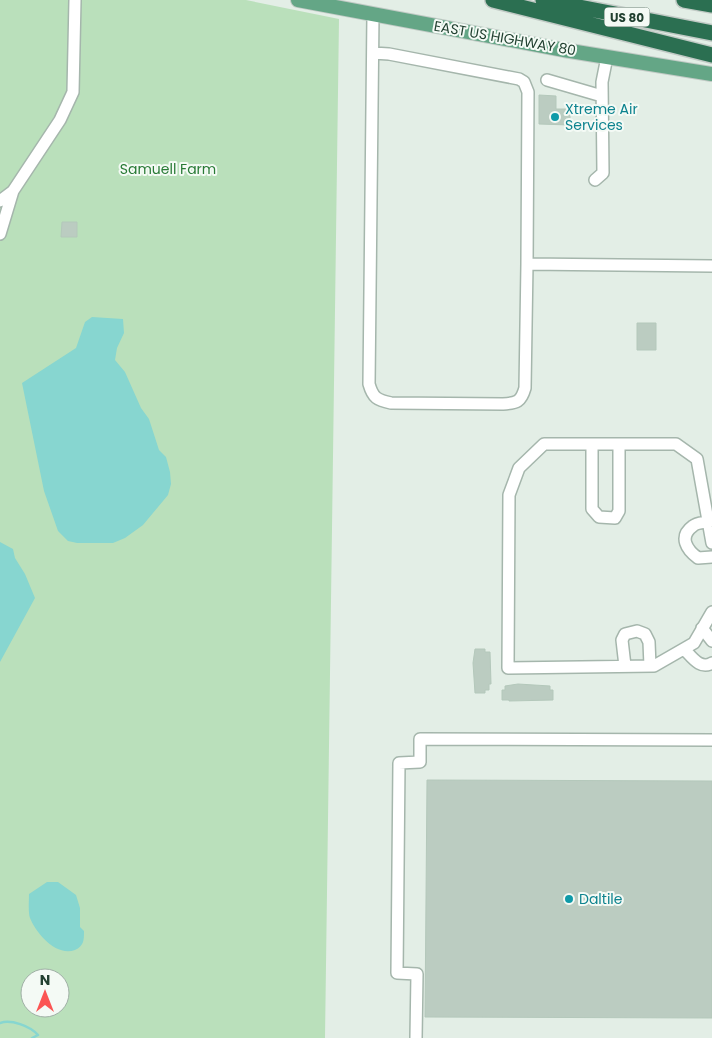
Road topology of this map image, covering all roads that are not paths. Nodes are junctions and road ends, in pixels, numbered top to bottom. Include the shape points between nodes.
1 (75, 0) edge
2 (298, 0) edge
3 (493, 0) edge
4 (543, 0) edge
5 (684, 0) edge
6 (712, 5) edge
7 (373, 14) junction
8 (712, 33) edge
9 (373, 53) junction
10 (712, 55) edge
11 (607, 57) junction
12 (712, 74) edge
13 (547, 80) dead end
14 (602, 96) junction
15 (595, 180) dead end
16 (13, 191) junction
17 (0, 201) edge
18 (3, 214) edge
19 (0, 234) edge
20 (527, 264) junction
21 (712, 266) edge
22 (592, 444) junction
23 (618, 444) junction
24 (710, 522) edge
25 (712, 543) edge
26 (712, 557) edge
27 (712, 612) edge
28 (702, 628) junction
29 (712, 641) edge
30 (684, 649) junction
31 (712, 663) edge
32 (625, 666) junction
33 (650, 666) junction
34 (712, 740) edge
35 (416, 1038) edge

1 - 16 lane via 73,92 60,120
2 - 7 main road, EAST US HIGHWAY 80
3 - 10 highway
4 - 8 highway, US 80
5 - 6 highway
7 - 9 lane
7 - 11 main road, EAST US HIGHWAY 80
9 - 20 lane via 524,82 528,92
9 - 20 lane via 372,393 379,400 391,403 515,403 525,388
11 - 12 main road, EAST US HIGHWAY 80
11 - 14 lane
13 - 14 lane
14 - 15 lane via 603,173
16 - 17 lane
16 - 18 lane
18 - 19 lane
20 - 21 lane
22 - 23 lane
22 - 23 lane via 592,509 599,517 615,518 619,511
22 - 32 lane via 544,444 519,468 509,495 508,668
23 - 24 lane via 676,444 696,459
24 - 25 lane
24 - 26 lane via 694,524 686,533 686,543 689,552 698,558
27 - 28 lane
28 - 29 lane
28 - 30 lane via 694,643
30 - 31 lane via 700,664
30 - 33 lane
32 - 33 lane
32 - 33 lane via 622,640 625,634 637,631 645,634 649,642
34 - 35 lane via 420,739 420,762 399,763 397,973 417,974

